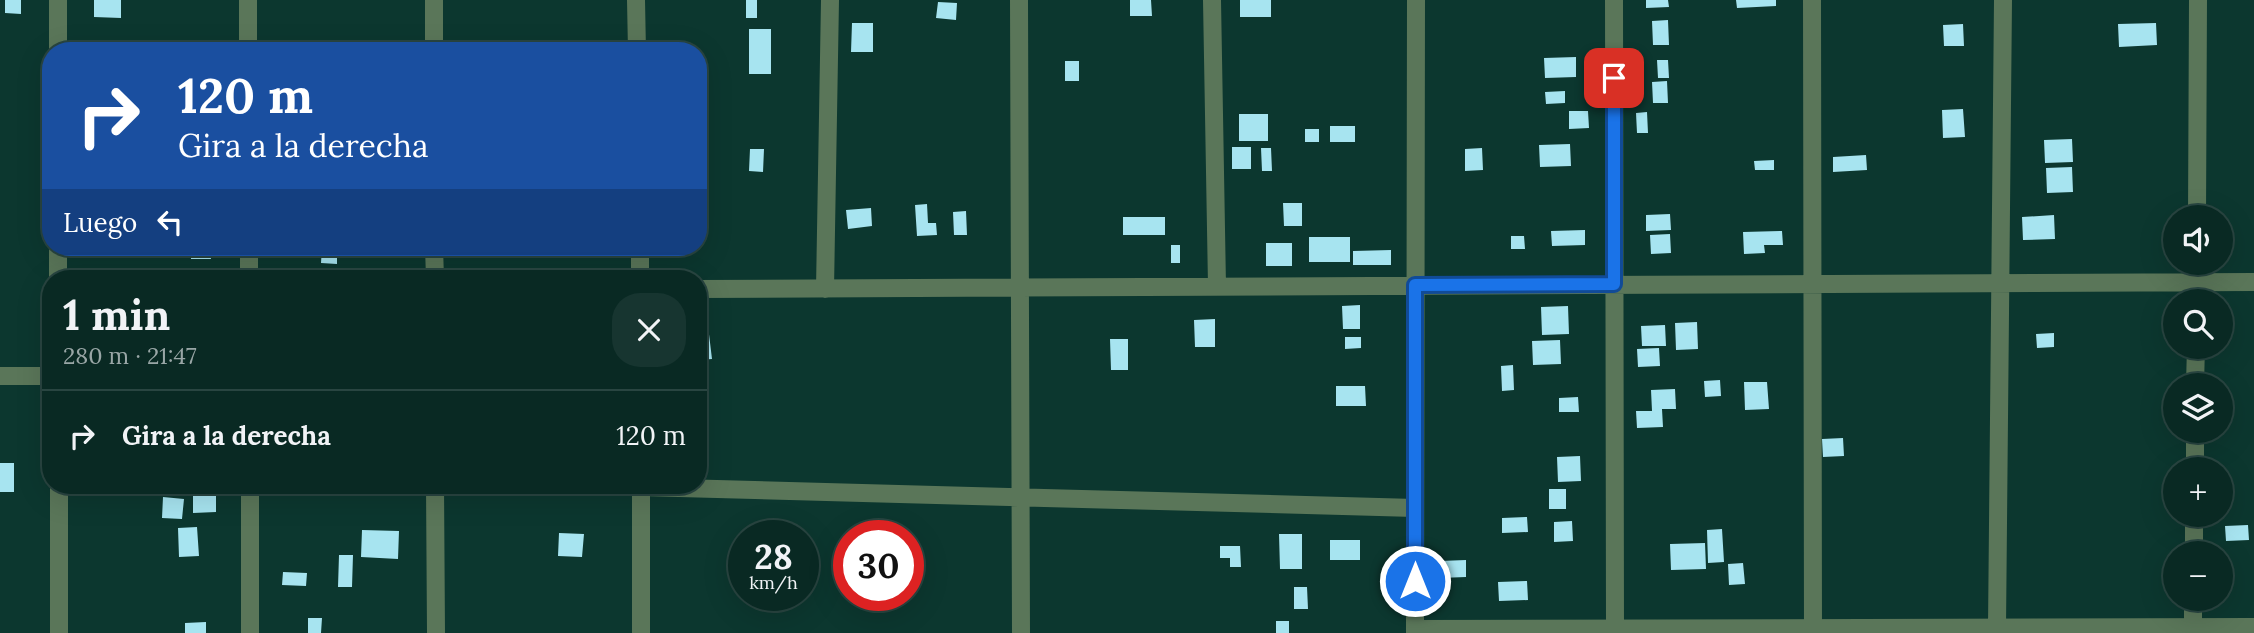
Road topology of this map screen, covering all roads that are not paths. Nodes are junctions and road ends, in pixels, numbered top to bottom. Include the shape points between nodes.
1 (58, 0) edge
2 (248, 0) edge
3 (434, 0) edge
4 (636, 0) edge
5 (830, 0) edge
6 (1020, 0) edge
7 (1212, 0) edge
8 (1416, 0) edge
9 (1614, 0) edge
10 (1812, 0) edge
11 (2004, 0) edge
12 (2198, 0) edge
13 (58, 42) edge
14 (248, 42) edge
15 (434, 42) edge
16 (637, 42) edge
17 (2197, 205) edge
18 (2196, 275) edge
19 (2196, 282) junction
20 (2254, 282) edge
21 (2001, 283) junction
22 (1614, 284) junction
23 (1813, 284) junction
24 (1415, 285) junction
25 (1217, 286) junction
26 (1019, 287) junction
27 (707, 289) edge
28 (825, 289) junction
29 (2196, 289) edge
30 (0, 376) edge
31 (42, 376) edge
32 (707, 488) edge
33 (59, 494) edge
34 (250, 494) edge
35 (435, 494) edge
36 (640, 494) edge
37 (1019, 498) junction
38 (1415, 508) junction
39 (2193, 611) edge
40 (2254, 627) edge
41 (1997, 628) junction
42 (1615, 629) junction
43 (2193, 630) edge
44 (1415, 631) edge
45 (1813, 631) edge
46 (59, 633) edge
47 (250, 633) edge
48 (436, 633) edge
49 (641, 633) edge
50 (1021, 633) edge

1 - 13 street
2 - 14 street
3 - 15 street
4 - 16 street
5 - 28 street
6 - 26 street
7 - 25 street
8 - 24 street
9 - 22 street
10 - 23 street
11 - 21 street
12 - 17 street
18 - 19 street
19 - 20 street
19 - 21 street
19 - 29 street
21 - 23 street
21 - 41 street
22 - 23 street
22 - 24 street
22 - 42 street
23 - 45 street
24 - 25 street
24 - 38 street
25 - 26 street
26 - 28 street
26 - 37 street
27 - 28 street
30 - 31 street
32 - 37 street
33 - 46 street
34 - 47 street
35 - 48 street
36 - 49 street
37 - 38 street
37 - 50 street
38 - 44 street
39 - 43 street
40 - 43 street
41 - 43 street
41 - 45 street
42 - 44 street
42 - 45 street

